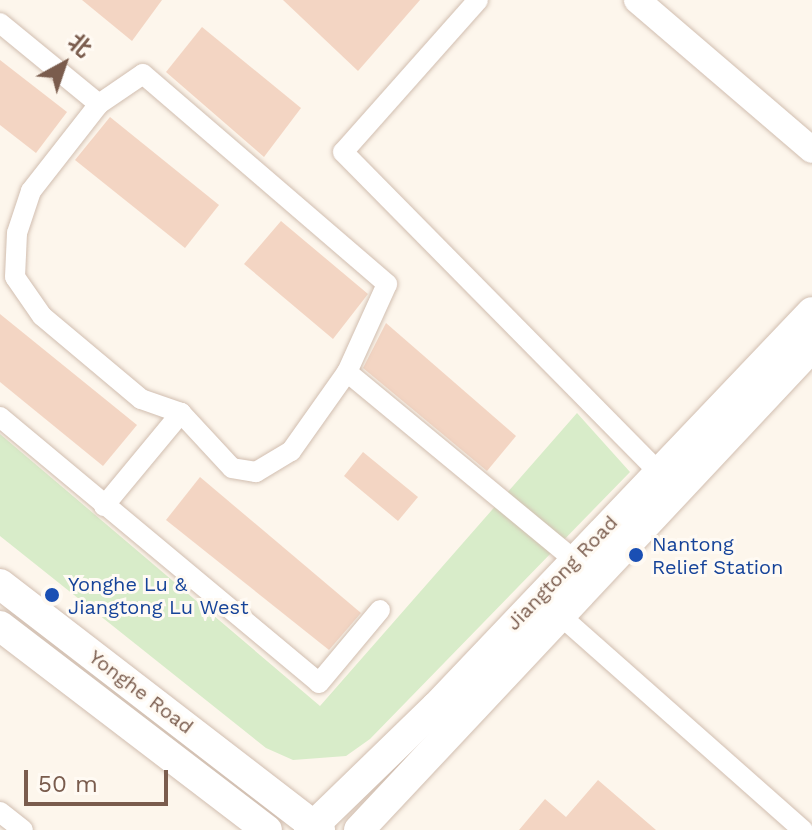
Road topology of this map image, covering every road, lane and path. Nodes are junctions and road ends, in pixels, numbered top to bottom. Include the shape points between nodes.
1 (478, 0) edge
2 (647, 3) edge
3 (0, 23) edge
4 (99, 104) junction
5 (812, 150) edge
6 (812, 312) edge
7 (812, 347) edge
8 (347, 372) junction
9 (181, 413) junction
10 (0, 417) edge
11 (659, 472) junction
12 (104, 506) junction
13 (574, 560) junction
14 (0, 584) edge
15 (380, 610) dead end
16 (562, 617) junction
17 (0, 626) edge
18 (0, 812) edge
19 (314, 828) edge
20 (23, 830) edge
21 (267, 830) edge
22 (359, 830) edge
23 (803, 830) edge

1 - 11 street via 343,152
2 - 5 street
3 - 4 street
4 - 8 street via 143,74 387,284
4 - 9 street via 31,191 17,233 15,277 42,316 141,399
6 - 11 main road, Jiangtong Road
7 - 16 main road, Jiangtong Road
8 - 9 street via 291,451 256,472 232,468
8 - 13 street
9 - 12 street
10 - 12 street
11 - 13 main road, Jiangtong Road
12 - 15 street via 319,683
13 - 19 main road, Jiangtong Road
14 - 19 main road, Yonghe Road
16 - 22 main road, Jiangtong Road
16 - 23 street
17 - 21 main road, Yonghe Road
18 - 20 street

